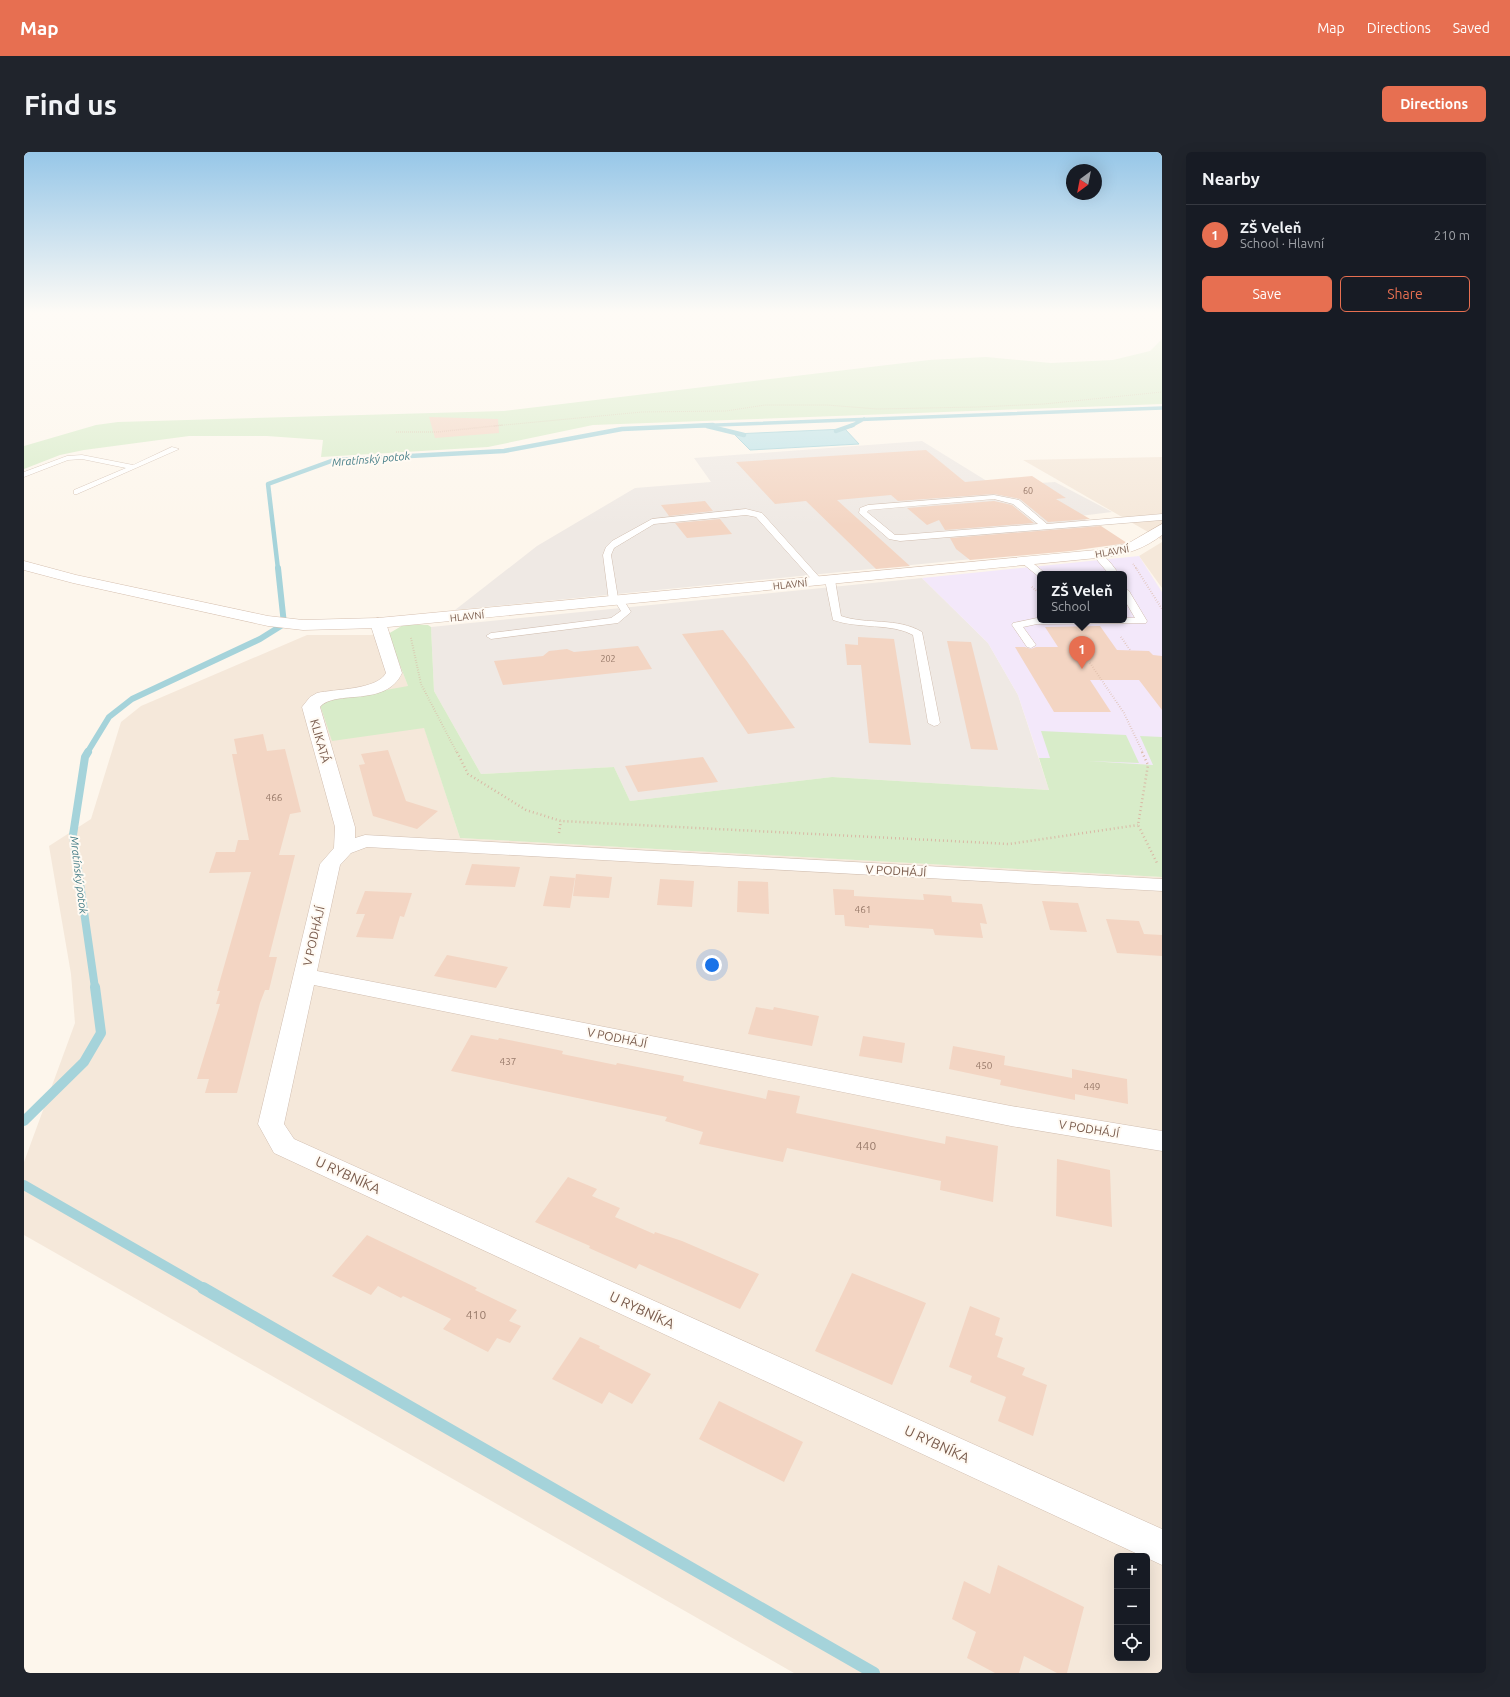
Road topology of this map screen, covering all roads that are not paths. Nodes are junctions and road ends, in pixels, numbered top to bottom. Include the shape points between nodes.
1 (175, 449) dead end
2 (134, 467) junction
3 (24, 475) edge
4 (77, 492) dead end
5 (1162, 518) edge
6 (1046, 527) junction
7 (1162, 528) edge
8 (1096, 554) junction
9 (1025, 561) junction
10 (24, 565) edge
11 (1037, 571) edge
12 (1112, 571) edge
13 (824, 581) junction
14 (1127, 596) edge
15 (617, 601) junction
16 (1037, 621) edge
17 (1127, 621) edge
18 (378, 623) junction
19 (491, 636) dead end
20 (1031, 645) dead end
21 (934, 723) dead end
22 (344, 850) junction
23 (1161, 878) edge
24 (305, 976) junction
25 (1162, 1141) edge
26 (1162, 1547) edge

1 - 2 lane
2 - 3 lane via 82,456 68,458
2 - 4 lane
5 - 6 lane
6 - 6 lane via 1016,502 994,497 863,510 863,513 892,537 900,538
7 - 8 street, HLAVNÍ via 1143,544
8 - 9 street, HLAVNÍ
8 - 12 lane
9 - 11 lane
9 - 13 street, HLAVNÍ
10 - 18 street, HLAVNÍ via 73,579 268,621 302,625
13 - 15 street, HLAVNÍ
13 - 15 lane via 759,515 746,512 652,522 610,547 607,555
13 - 21 lane via 836,618 854,624 903,627 913,629 918,634
14 - 17 lane via 1142,621
15 - 18 street, HLAVNÍ
15 - 19 lane via 626,612 614,621
16 - 20 lane via 1017,625
18 - 22 street, KLIKATÁ via 394,679 377,688 323,697 311,707 345,827
22 - 23 street, V PODHÁJÍ via 365,841
22 - 24 street, V PODHÁJÍ via 330,864
24 - 25 street, V PODHÁJÍ via 1003,1115
24 - 26 street, U RYBNÍKA via 271,1124 284,1146

